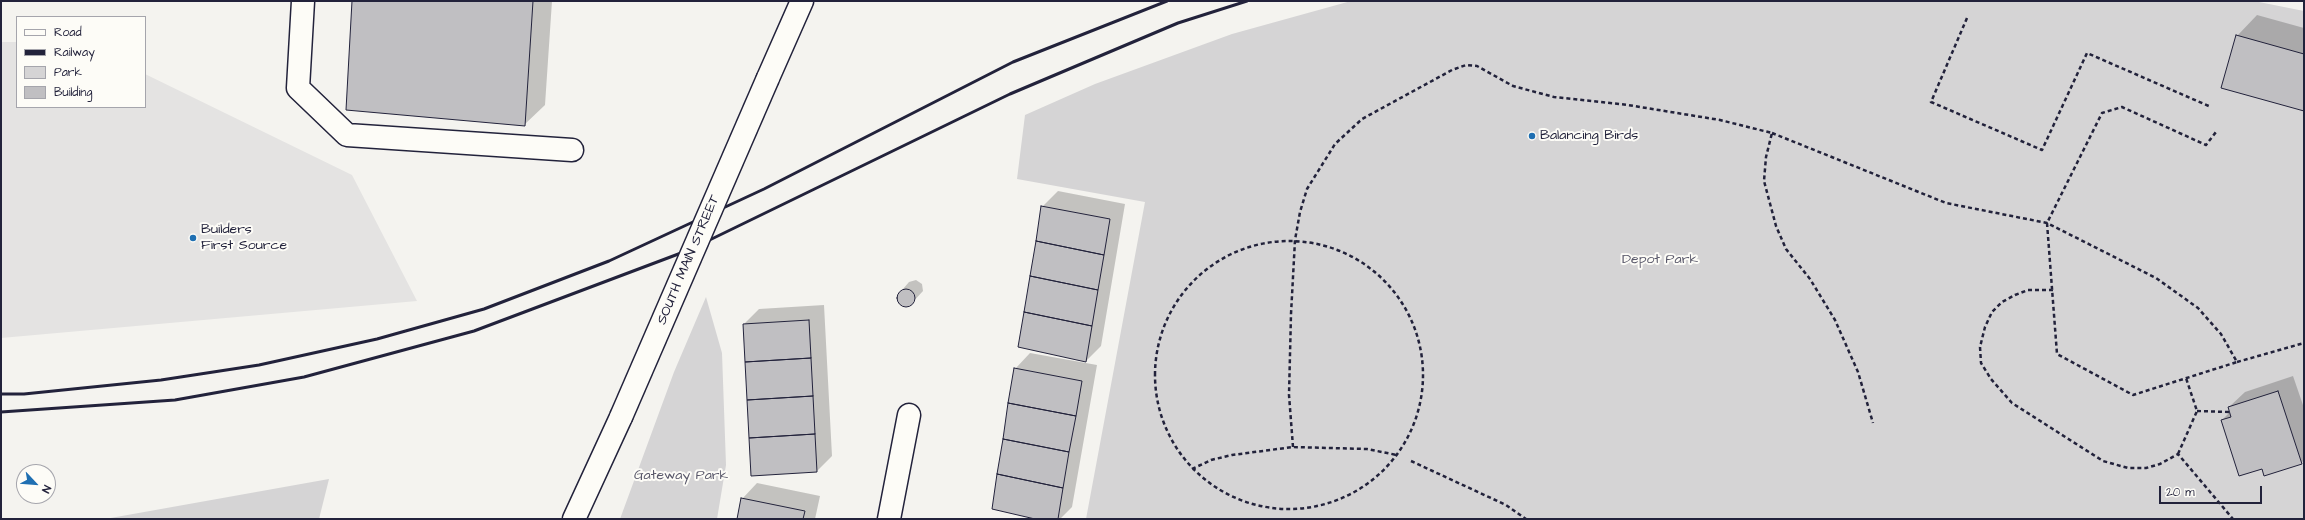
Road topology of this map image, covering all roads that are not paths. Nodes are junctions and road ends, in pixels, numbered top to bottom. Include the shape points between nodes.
1 (303, 1) edge
2 (802, 1) edge
3 (572, 150) dead end
4 (909, 415) dead end
5 (574, 519) edge
6 (889, 519) edge

1 - 3 main road via 298,88 347,135
2 - 5 main road, SOUTH MAIN STREET, bridge
4 - 6 main road

